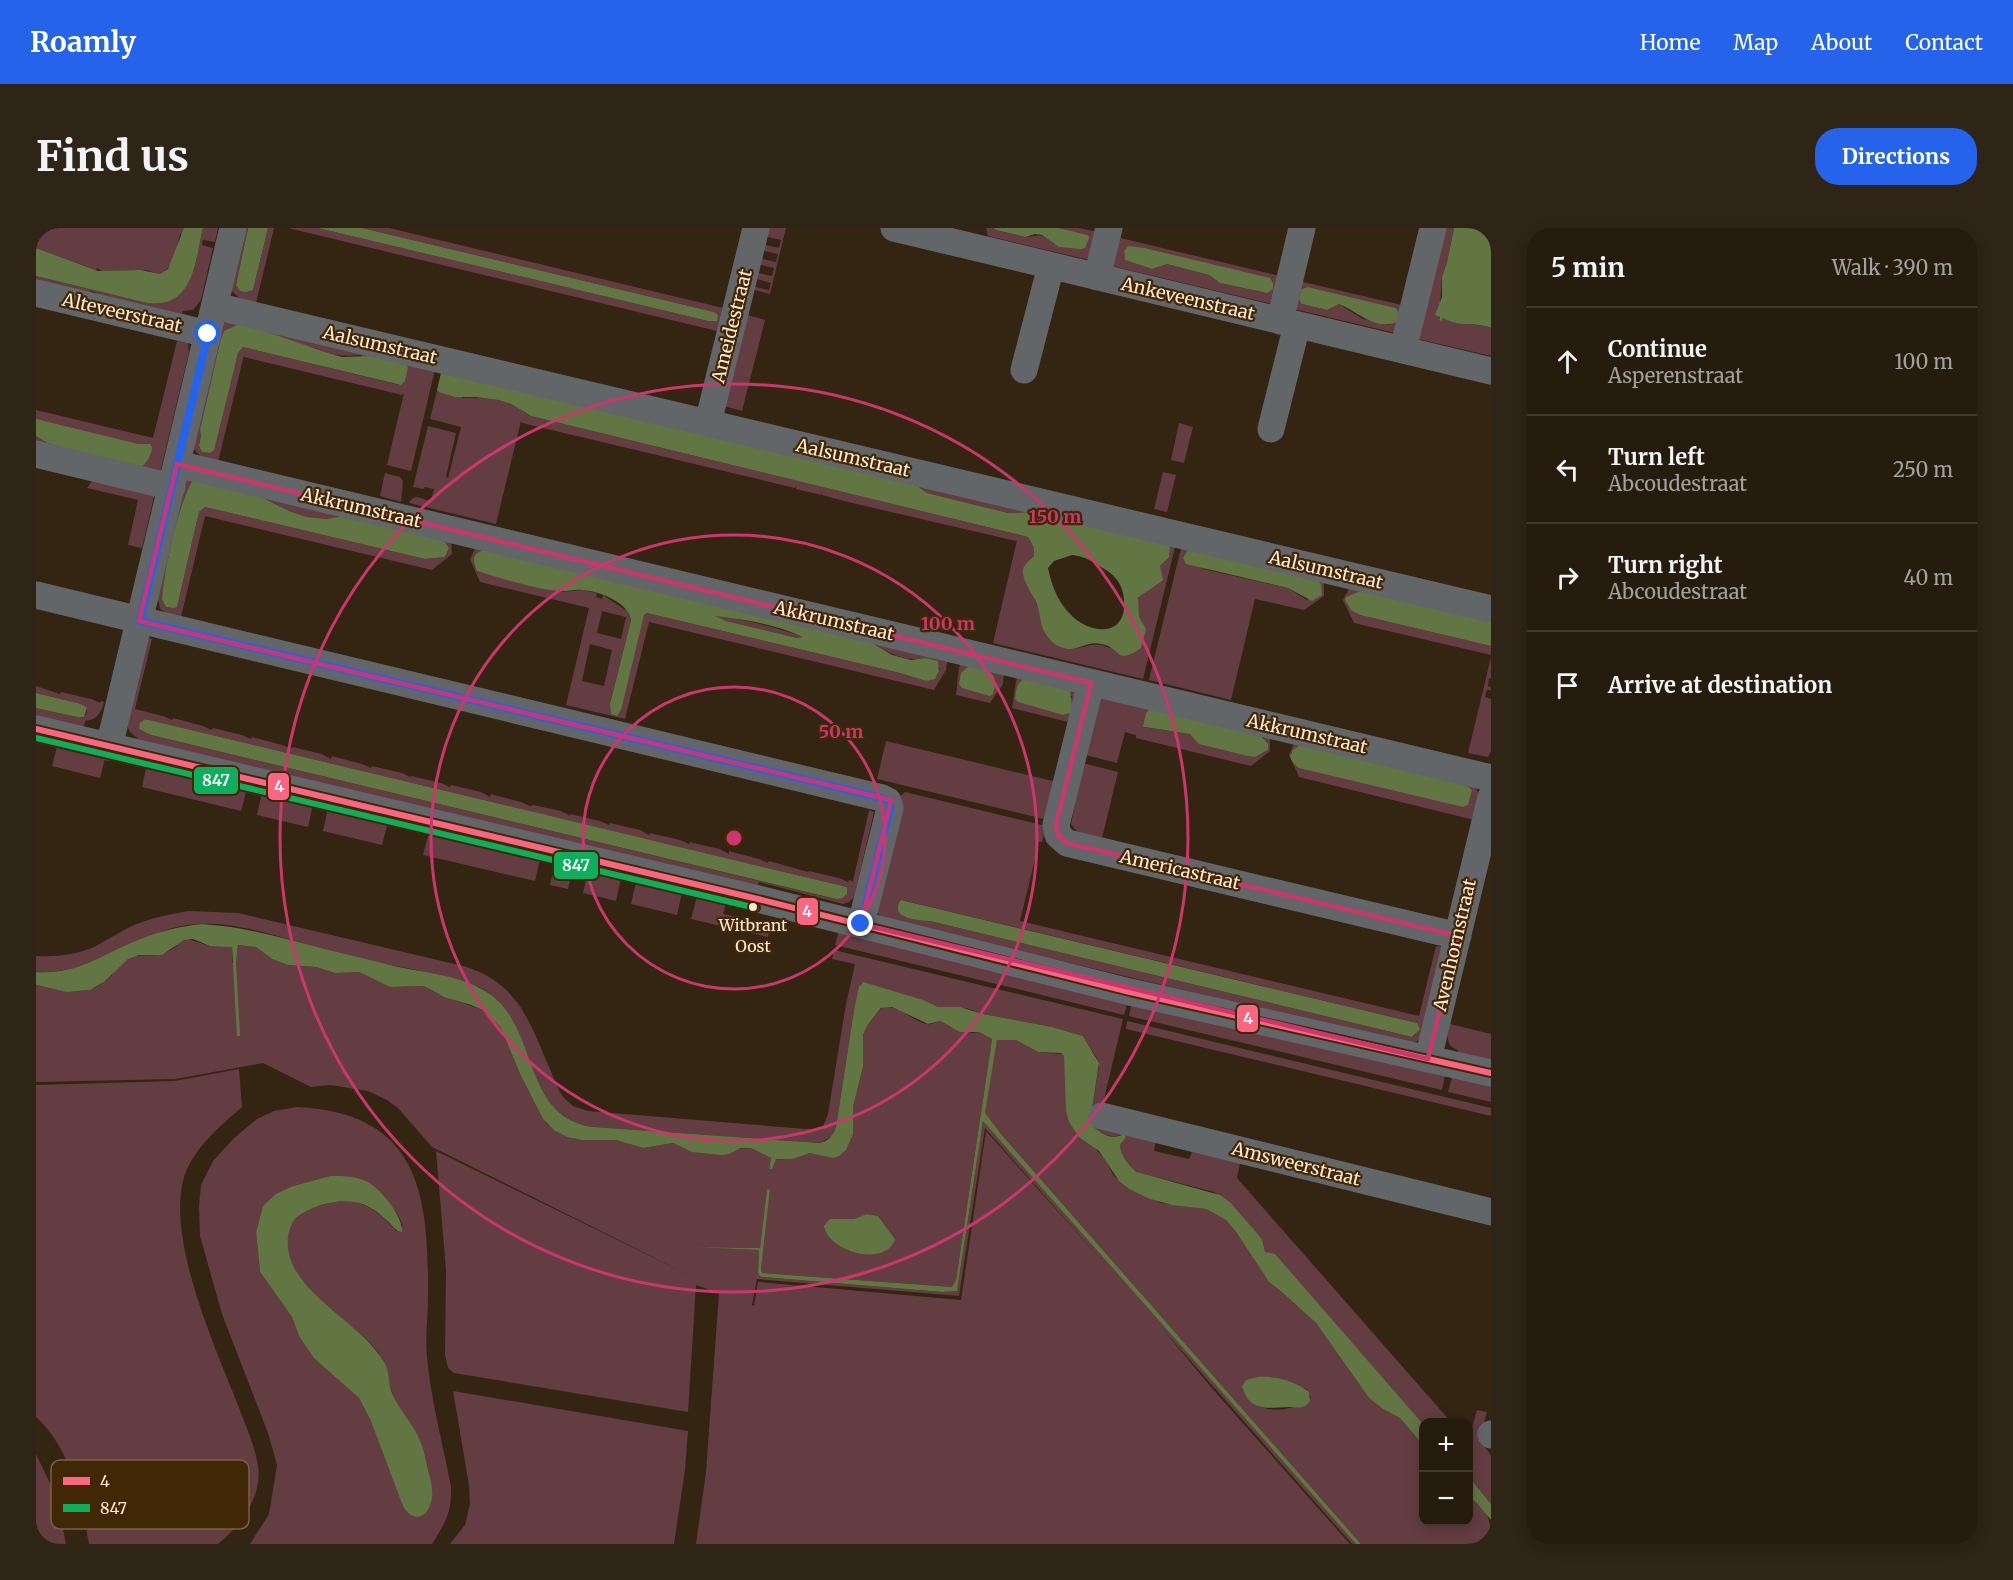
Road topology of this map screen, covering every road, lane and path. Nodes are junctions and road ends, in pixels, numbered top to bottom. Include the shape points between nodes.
1 (233, 228) edge
2 (756, 228) edge
3 (894, 228) edge
4 (1109, 228) edge
5 (1302, 228) edge
6 (1433, 228) edge
7 (975, 238) edge
8 (1051, 266) junction
9 (1097, 277) junction
10 (36, 293) edge
11 (215, 306) junction
12 (1288, 323) junction
13 (208, 334) junction
14 (1403, 350) junction
15 (1024, 370) dead end
16 (1491, 371) edge
17 (708, 423) junction
18 (1271, 429) dead end
19 (36, 454) edge
20 (174, 475) junction
21 (36, 595) edge
22 (1491, 609) edge
23 (140, 621) junction
24 (1091, 682) junction
25 (36, 729) edge
26 (109, 747) junction
27 (1491, 778) edge
28 (1491, 797) edge
29 (861, 924) junction
30 (1458, 936) junction
31 (1428, 1059) junction
32 (1491, 1073) edge
33 (1102, 1116) dead end
34 (1491, 1212) edge

1 - 11 street
2 - 17 street, Ameidestraat
3 - 7 street, Ankeveenstraat
4 - 9 street, Ankeveenstraat
5 - 12 street, Ankeveenstraat
6 - 14 street
7 - 8 street, Ankeveenstraat
8 - 9 street, Ankeveenstraat
8 - 15 street
9 - 12 street, Ankeveenstraat
10 - 13 street, Alteveerstraat
11 - 13 street
11 - 17 street, Aalsumstraat
12 - 14 street, Ankeveenstraat
12 - 18 street, Ankeveenstraat
13 - 20 street
14 - 16 street, Ankeveenstraat
17 - 22 street, Aalsumstraat
19 - 20 street, Akkrumstraat
20 - 23 street
20 - 24 street, Akkrumstraat
21 - 23 street
23 - 26 street
23 - 29 street via 882,798 890,808
24 - 27 street, Akkrumstraat
24 - 30 street, Americastraat via 1056,825 1058,835 1067,843
25 - 26 street
26 - 29 street
28 - 30 street, Avenhornstraat
29 - 31 street via 1130,992
30 - 31 street, Avenhornstraat
31 - 32 street
33 - 34 street, Amsweerstraat

